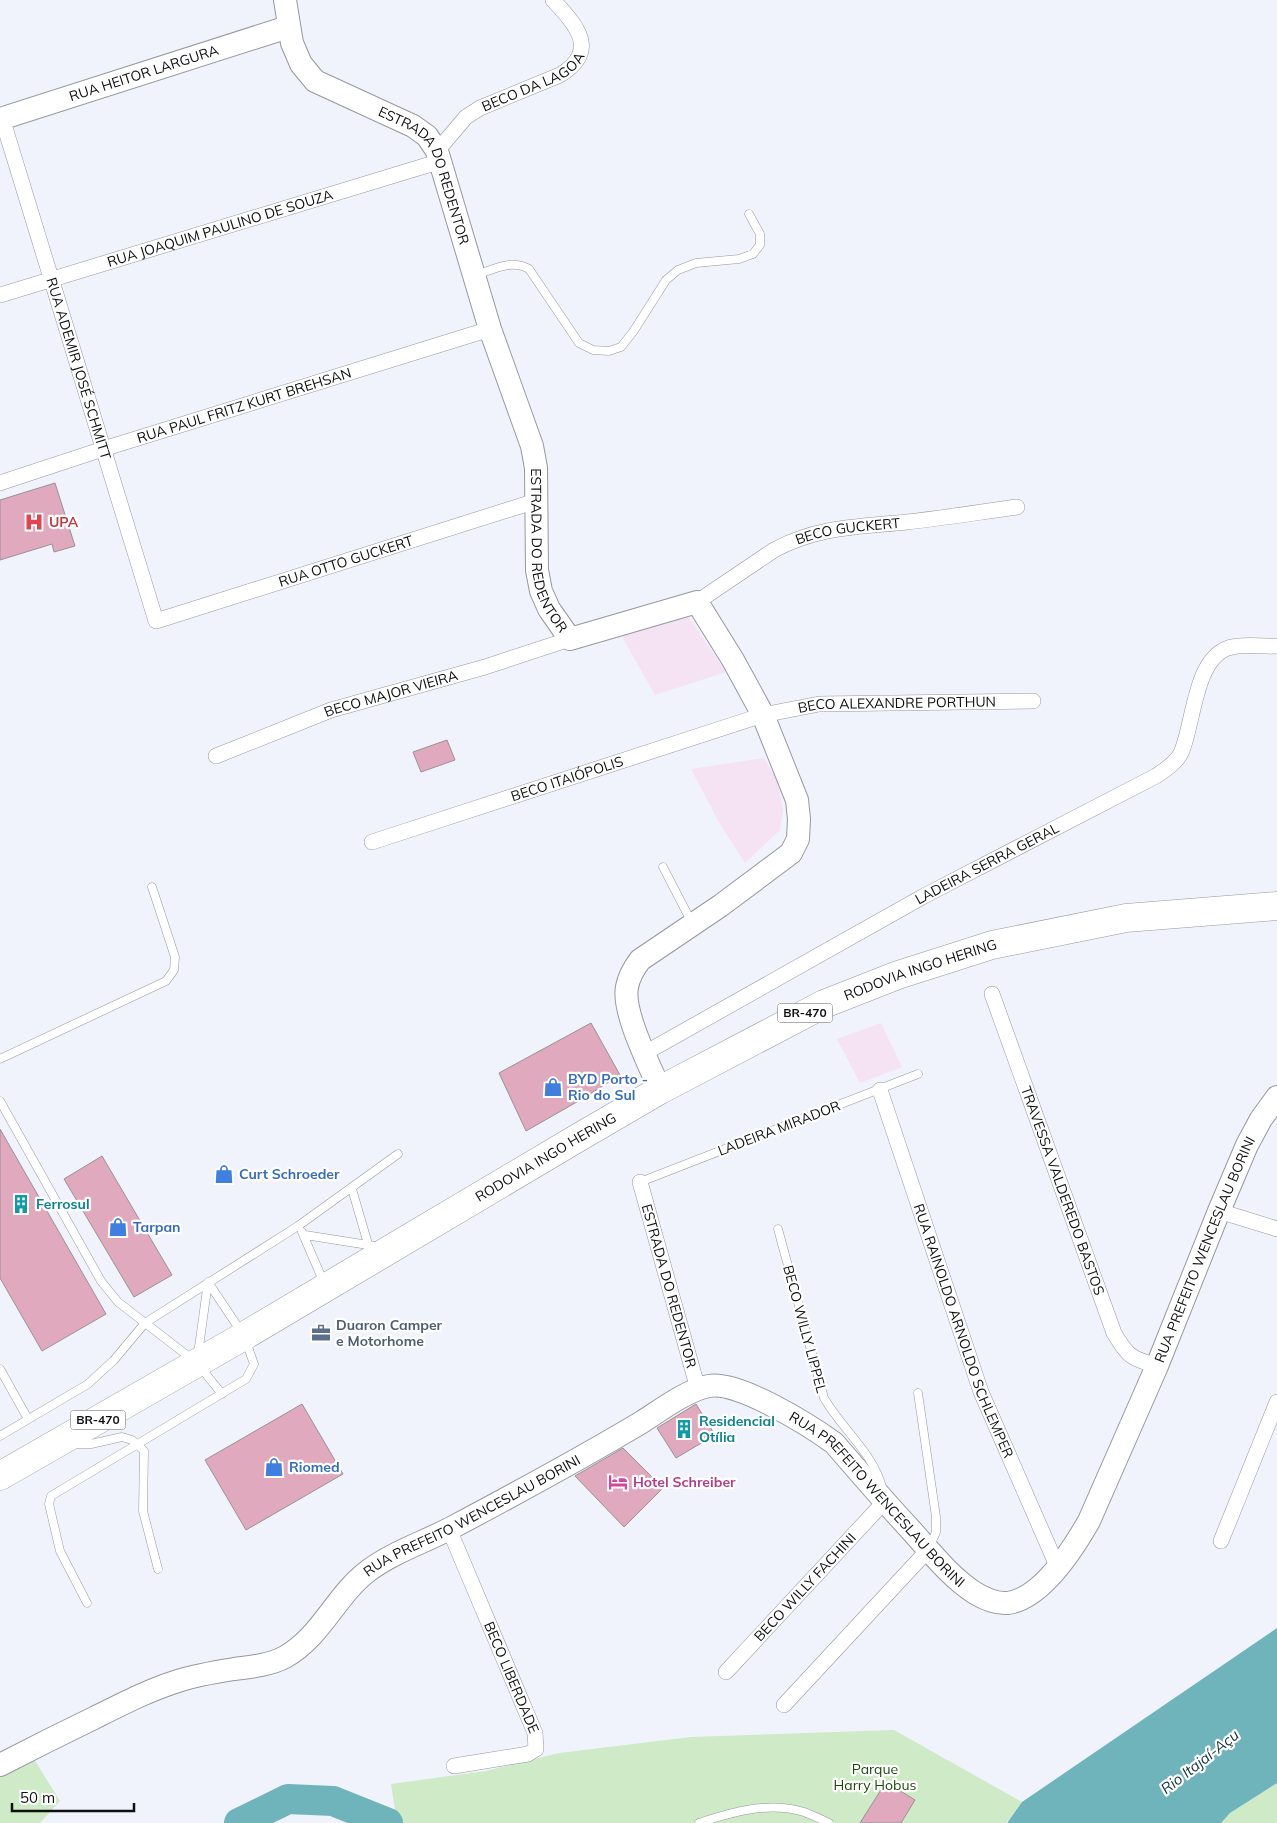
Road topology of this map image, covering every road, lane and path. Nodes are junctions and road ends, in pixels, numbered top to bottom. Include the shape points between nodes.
1 (285, 0) edge
2 (552, 0) edge
3 (288, 27) junction
4 (1, 118) edge
5 (439, 156) junction
6 (749, 214) dead end
7 (474, 275) junction
8 (52, 280) junction
9 (0, 296) edge
10 (490, 329) junction
11 (103, 449) junction
12 (0, 483) edge
13 (536, 501) junction
14 (1017, 507) dead end
15 (696, 602) junction
16 (156, 621) joint
17 (570, 639) junction
18 (1277, 646) edge
19 (1033, 701) dead end
20 (763, 715) junction
21 (216, 756) dead end
22 (372, 842) dead end
23 (663, 867) dead end
24 (152, 887) dead end
25 (1277, 906) edge
26 (693, 925) junction
27 (992, 994) dead end
28 (645, 1053) junction
29 (0, 1059) edge
30 (918, 1074) dead end
31 (660, 1090) junction
32 (880, 1090) junction
33 (1277, 1097) edge
34 (0, 1101) edge
35 (398, 1154) dead end
36 (640, 1182) joint
37 (352, 1189) junction
38 (1219, 1211) junction
39 (298, 1226) junction
40 (778, 1229) dead end
41 (1277, 1229) edge
42 (305, 1235) junction
43 (380, 1247) junction
44 (208, 1282) junction
45 (326, 1288) junction
46 (145, 1323) junction
47 (244, 1336) junction
48 (196, 1363) junction
49 (1157, 1366) junction
50 (0, 1369) edge
51 (698, 1389) junction
52 (918, 1393) dead end
53 (222, 1394) junction
54 (1277, 1402) edge
55 (28, 1419) junction
56 (0, 1436) edge
57 (56, 1444) junction
58 (136, 1444) junction
59 (0, 1476) edge
60 (885, 1501) junction
61 (449, 1529) junction
62 (1221, 1541) dead end
63 (928, 1550) junction
64 (1058, 1568) junction
65 (158, 1569) dead end
66 (87, 1603) dead end
67 (726, 1672) dead end
68 (784, 1705) dead end
69 (0, 1765) edge
70 (454, 1766) dead end
71 (699, 1823) edge
72 (829, 1823) edge

1 - 3 street, ESTRADA DO REDENTOR
2 - 5 street, BECO DA LAGOA via 579,33 582,46 572,68 466,117
3 - 4 street, RUA HEITOR LARGURA
3 - 5 street, ESTRADA DO REDENTOR via 301,64 315,81 413,126 427,136
4 - 8 street, RUA ADEMIR JOSÉ SCHMITT
5 - 7 street, ESTRADA DO REDENTOR
5 - 8 street, RUA JOAQUIM PAULINO DE SOUZA
6 - 7 lane via 760,234 760,245 753,254 739,259 696,263 678,270 666,280 621,347 609,351 593,350 578,343 529,269 522,265 512,264
7 - 10 street, ESTRADA DO REDENTOR
8 - 9 street, RUA JOAQUIM PAULINO DE SOUZA
8 - 11 street, RUA ADEMIR JOSÉ SCHMITT
10 - 11 street, RUA PAUL FRITZ KURT BREHSAN
10 - 13 street, ESTRADA DO REDENTOR via 532,446
11 - 12 street, RUA PAUL FRITZ KURT BREHSAN
11 - 16 street, RUA ADEMIR JOSÉ SCHMITT
13 - 16 street, RUA OTTO GUCKERT
13 - 17 street, ESTRADA DO REDENTOR via 537,570 541,591
14 - 15 street, BECO GUCKERT via 822,532 774,550
15 - 17 street, ESTRADA DO REDENTOR
15 - 20 street
17 - 21 street, BECO MAJOR VIEIRA via 485,667 331,710
18 - 28 street, LADEIRA SERRA GERAL via 1227,648 1217,655 1205,669 1180,755 1156,776 924,896
19 - 20 street, BECO ALEXANDRE PORTHUN via 819,704
20 - 22 street, BECO ITAIÓPOLIS
20 - 26 street via 797,800 800,819 798,839 791,853
23 - 26 lane
24 - 29 lane via 175,957 174,970 166,981
25 - 31 highway, RODOVIA INGO HERING / BR-470 via 1126,918 962,953 824,1004
26 - 28 street via 640,960 631,972 626,989 628,1010
27 - 49 street, TRAVESSA VALDEREDO BASTOS via 1114,1333 1122,1348 1134,1358
28 - 31 street
30 - 32 lane, LADEIRA MIRADOR
31 - 43 highway, RODOVIA INGO HERING / BR-470
32 - 36 lane, LADEIRA MIRADOR
32 - 64 street, RUA RAINOLDO ARNOLDO SCHLEMPER via 982,1392
33 - 38 street, RUA PREFEITO WENCESLAU BORINI via 1247,1145
34 - 46 lane via 101,1281 118,1302
35 - 37 lane
36 - 51 street, ESTRADA DO REDENTOR
37 - 39 lane
37 - 43 lane
38 - 41 street
38 - 49 street, RUA PREFEITO WENCESLAU BORINI
39 - 42 lane
39 - 44 lane
40 - 60 lane, BECO WILLY LIPPEL via 824,1398 878,1473
42 - 43 lane
42 - 45 lane
43 - 45 highway, RODOVIA INGO HERING / BR-470
44 - 46 lane
44 - 47 lane
44 - 48 lane
45 - 47 highway, RODOVIA INGO HERING / BR-470
46 - 48 lane
46 - 55 lane via 114,1360 88,1384
47 - 48 highway, RODOVIA INGO HERING / BR-470
47 - 53 lane via 254,1364 246,1379
48 - 53 lane
48 - 57 highway, RODOVIA INGO HERING / BR-470
49 - 64 street, RUA PREFEITO WENCESLAU BORINI via 1089,1521
50 - 55 lane
51 - 60 street, RUA PREFEITO WENCESLAU BORINI via 711,1385 738,1390 801,1421 834,1443
51 - 61 street, RUA PREFEITO WENCESLAU BORINI via 582,1458
52 - 63 lane via 936,1517 936,1532
53 - 58 lane
54 - 62 street
55 - 56 lane
57 - 58 lane via 91,1444 122,1437
57 - 59 highway, RODOVIA INGO HERING / BR-470
58 - 65 lane via 144,1450 143,1511
58 - 66 lane via 51,1496 49,1504 60,1551
60 - 63 street, RUA PREFEITO WENCESLAU BORINI
60 - 67 street, BECO WILLY FACHINI
61 - 69 street, RUA PREFEITO WENCESLAU BORINI via 368,1571 348,1589 309,1638 284,1657 262,1665 177,1681 148,1692
61 - 70 street, BECO LIBERDADE via 537,1743 536,1749 528,1754
63 - 64 street, RUA PREFEITO WENCESLAU BORINI via 975,1593 991,1602 1007,1603 1021,1599
63 - 68 street
71 - 72 lane via 766,1807 802,1811

